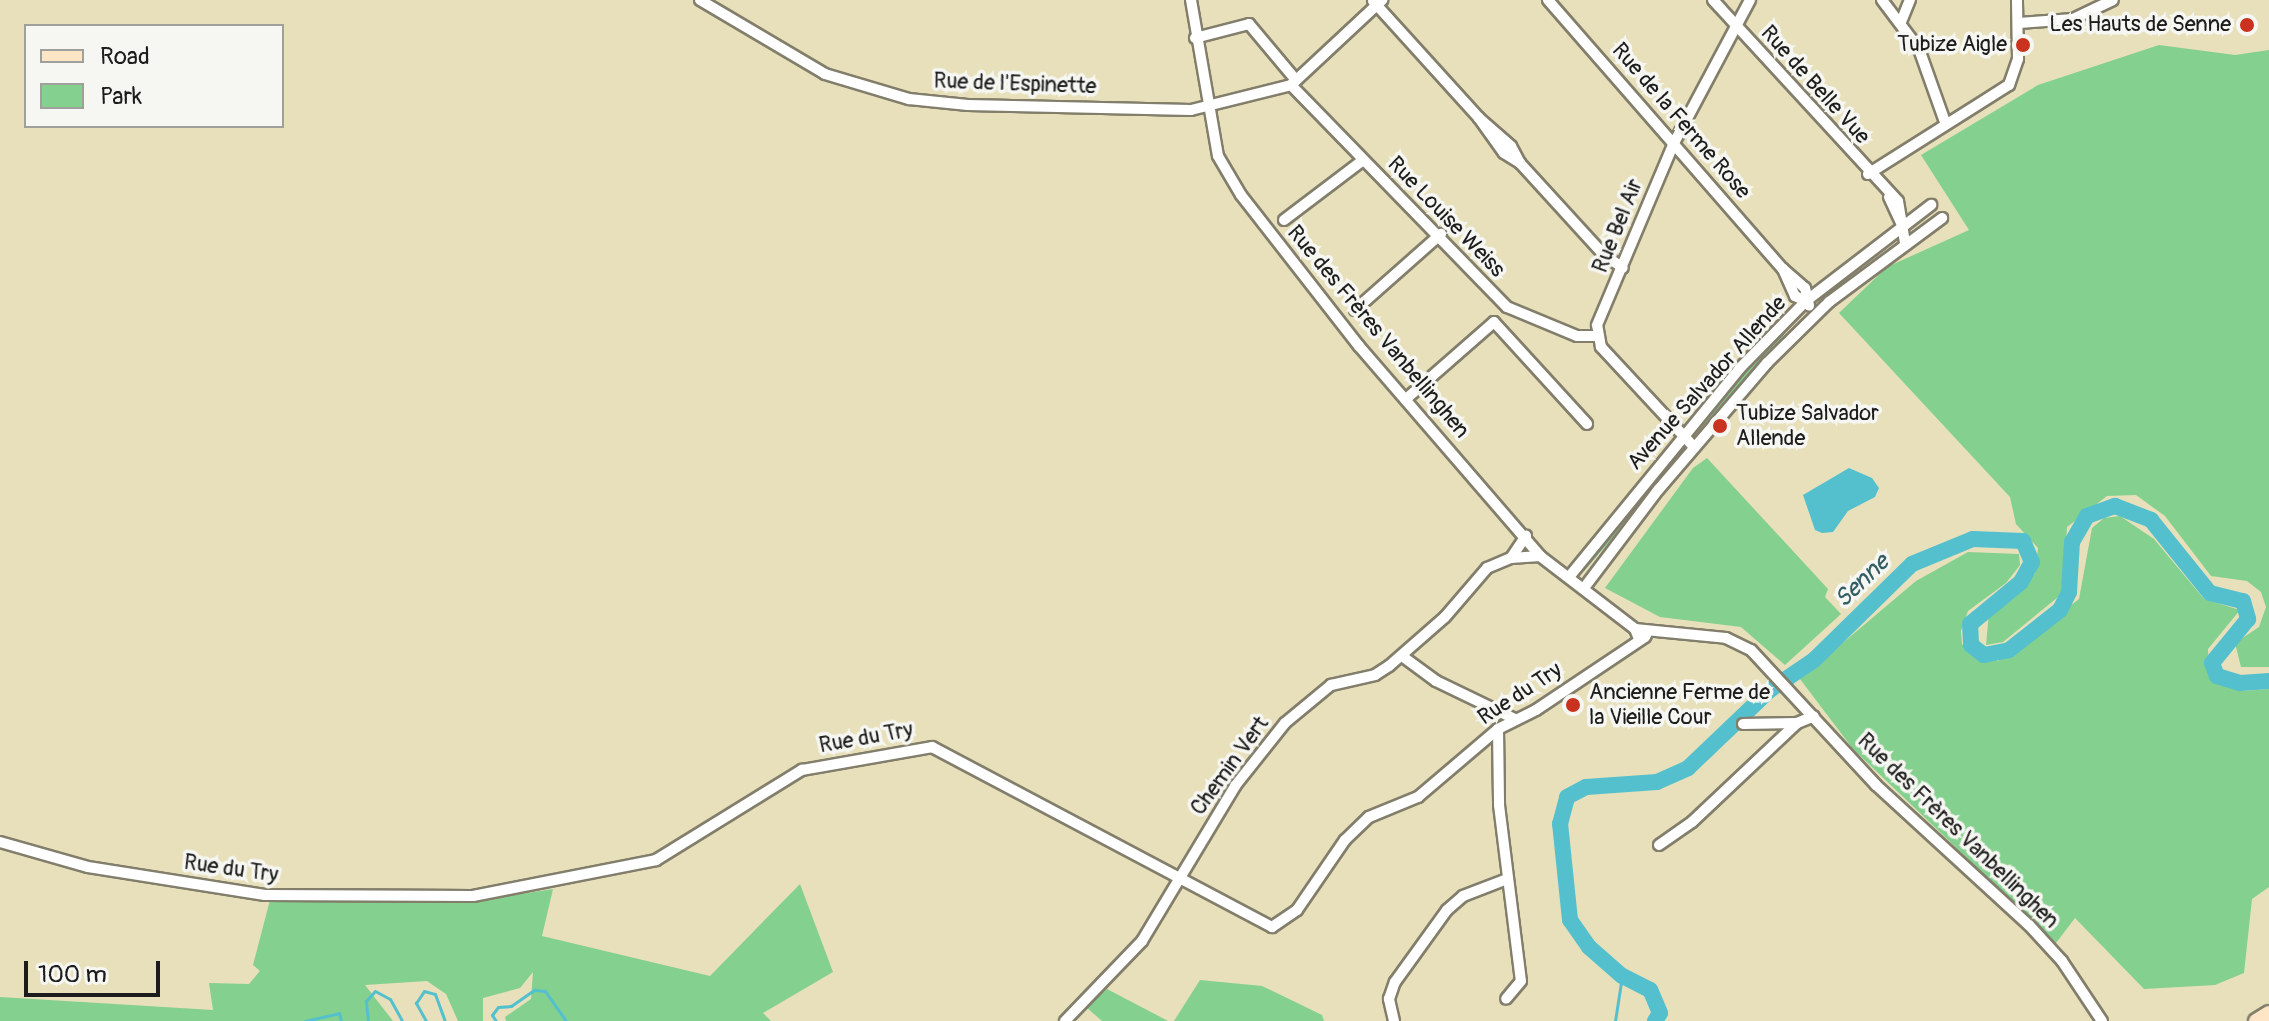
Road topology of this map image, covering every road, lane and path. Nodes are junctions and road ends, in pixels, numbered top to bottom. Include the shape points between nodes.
1 (700, 0) edge
2 (1191, 0) edge
3 (1548, 0) edge
4 (1713, 0) edge
5 (1750, 0) edge
6 (1882, 0) edge
7 (1910, 0) edge
8 (2017, 0) edge
9 (2113, 0) edge
10 (1377, 2) edge
11 (1901, 22) junction
12 (2019, 23) junction
13 (1736, 27) junction
14 (1195, 38) junction
15 (1294, 82) junction
16 (1208, 107) junction
17 (1945, 122) junction
18 (1674, 143) junction
19 (1363, 160) junction
20 (1868, 174) junction
21 (1931, 205) dead end
22 (1942, 218) dead end
23 (1284, 220) dead end
24 (1902, 225) junction
25 (1441, 234) junction
26 (1905, 243) junction
27 (1623, 268) junction
28 (1806, 301) junction
29 (1355, 310) dead end
30 (1814, 315) junction
31 (1596, 336) junction
32 (1406, 399) junction
33 (1587, 424) dead end
34 (1683, 437) junction
35 (1694, 447) junction
36 (1526, 536) junction
37 (1540, 556) junction
38 (1511, 558) junction
39 (1569, 577) junction
40 (1584, 588) junction
41 (1641, 633) junction
42 (1402, 656) junction
43 (1814, 716) junction
44 (1515, 719) junction
45 (1797, 723) junction
46 (1743, 724) dead end
47 (1498, 729) junction
48 (0, 842) edge
49 (1659, 845) dead end
50 (1180, 878) junction
51 (1507, 879) junction
52 (1506, 999) dead end
53 (2269, 1013) edge
54 (1065, 1021) edge
55 (1394, 1021) edge
56 (2102, 1021) edge
57 (2256, 1021) edge

1 - 16 street, Rue de l'Espinette via 825,74 909,99 998,106
2 - 14 street, Rue des Frères Vanbellinghen
3 - 18 street, Rue de la Ferme Rose
4 - 13 street, Rue de Belle Vue
5 - 13 street, Rue Bel Air
6 - 11 street
7 - 11 street
8 - 12 street
9 - 12 street via 2066,20
10 - 15 street
10 - 27 street via 1603,254
11 - 17 street via 1928,68
12 - 17 street via 2018,59 2009,85
13 - 18 street, Rue Bel Air
13 - 20 street, Rue de Belle Vue
14 - 15 street, Rue Louise Weiss via 1249,24
14 - 16 street, Rue des Frères Vanbellinghen
15 - 16 street, Rue de l'Espinette
15 - 19 street, Rue Louise Weiss
16 - 32 street, Rue des Frères Vanbellinghen via 1218,156 1230,179
17 - 20 street
18 - 27 street, Rue Bel Air
18 - 28 street, Rue de la Ferme Rose via 1805,288
19 - 23 street
19 - 25 street, Rue Louise Weiss
20 - 24 street, Rue de Belle Vue via 1889,197
21 - 24 street, Avenue Salvador Allende
22 - 26 street, Avenue Salvador Allende
24 - 26 street, Rue de Belle Vue
24 - 28 street, Avenue Salvador Allende
25 - 29 street
25 - 31 street, Rue Louise Weiss via 1507,307 1577,336
26 - 30 street, Avenue Salvador Allende
27 - 31 street, Rue Bel Air
28 - 30 street, Rue de la Ferme Rose
28 - 34 street, Avenue Salvador Allende via 1740,368
30 - 35 street, Avenue Salvador Allende
31 - 34 street
32 - 33 street via 1494,322
32 - 36 street, Rue des Frères Vanbellinghen
34 - 35 street
34 - 39 street, Avenue Salvador Allende
35 - 40 street, Avenue Salvador Allende
36 - 37 street, Rue des Frères Vanbellinghen
36 - 38 street, Chemin Vert
37 - 38 street, Chemin Vert
37 - 39 street, Rue des Frères Vanbellinghen
38 - 42 street, Chemin Vert via 1487,568
39 - 40 street, Rue des Frères Vanbellinghen
40 - 41 street, Rue des Frères Vanbellinghen
41 - 43 street, Rue des Frères Vanbellinghen via 1726,638 1751,650
41 - 44 street, Rue du Try
42 - 44 street via 1436,681
42 - 50 street, Chemin Vert via 1375,675 1331,685 1285,723 1235,786
43 - 45 street
43 - 56 street, Rue des Frères Vanbellinghen via 1894,803 2029,925 2062,961
44 - 47 street, Rue du Try
45 - 46 street
45 - 49 street via 1692,822
47 - 50 street, Rue du Try via 1418,797 1369,817 1345,840 1297,910 1272,927
47 - 51 street
48 - 50 street, Rue du Try via 88,867 265,895 473,896 656,860 802,770 932,747
50 - 54 street, Chemin Vert via 1142,941
51 - 52 street via 1521,981
51 - 55 street via 1463,896 1447,910 1395,982 1389,999
53 - 57 street

